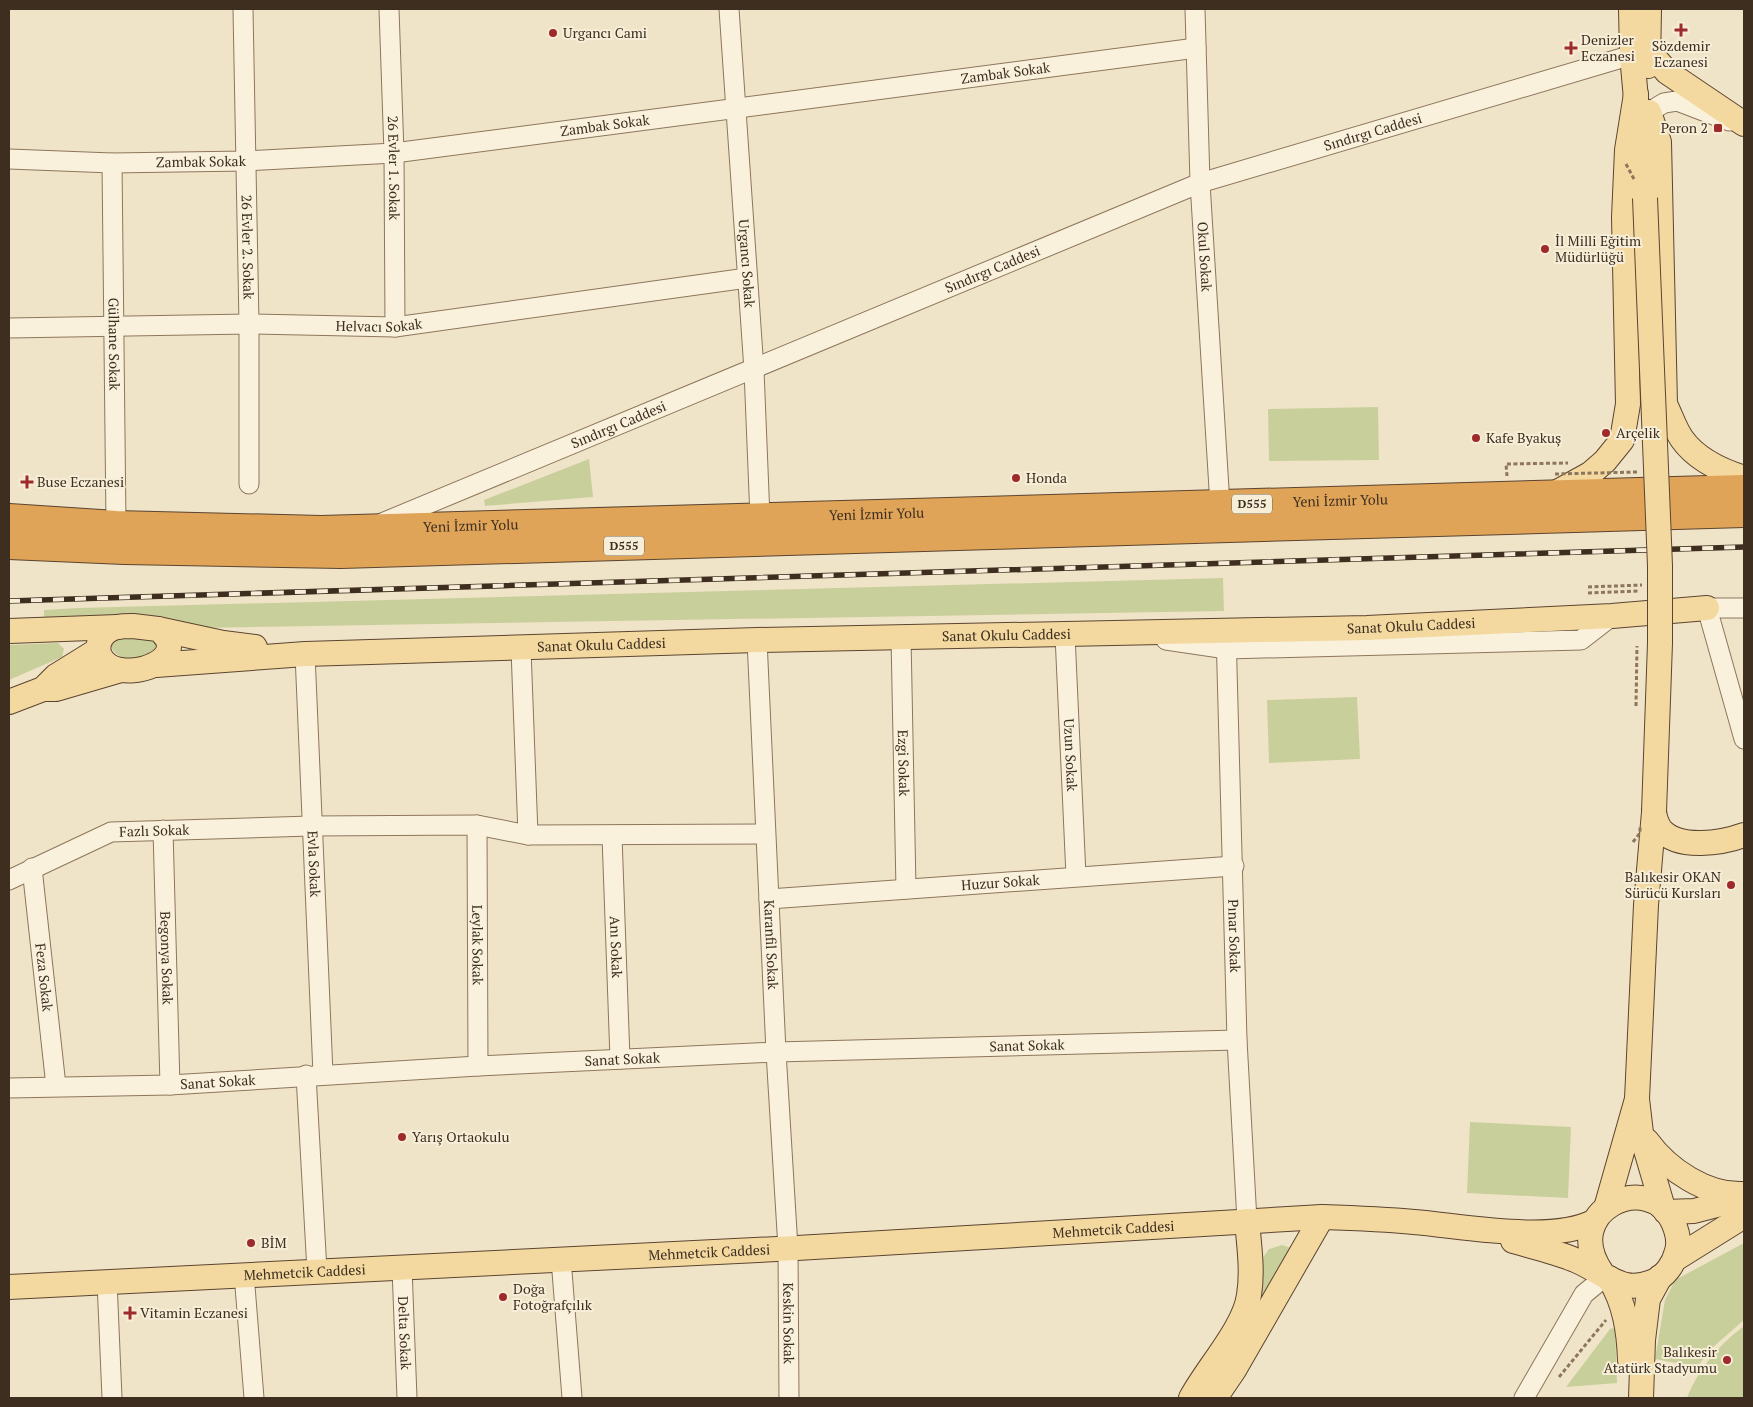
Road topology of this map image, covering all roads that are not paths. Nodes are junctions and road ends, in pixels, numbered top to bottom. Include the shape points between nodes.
1 (244, 9) edge
2 (389, 9) edge
3 (729, 9) edge
4 (1194, 9) edge
5 (1631, 9) edge
6 (1649, 9) edge
7 (1196, 48) junction
8 (1640, 53) junction
9 (1642, 103) junction
10 (736, 110) junction
11 (1744, 125) edge
12 (394, 153) junction
13 (9, 159) edge
14 (246, 160) junction
15 (112, 163) junction
16 (1200, 183) junction
17 (747, 278) junction
18 (250, 324) junction
19 (114, 325) junction
20 (395, 327) junction
21 (9, 328) edge
22 (754, 370) junction
23 (1628, 404) junction
24 (1665, 404) junction
25 (1744, 478) edge
26 (249, 484) dead end
27 (1553, 485) junction
28 (1744, 488) edge
29 (1744, 513) edge
30 (1220, 517) junction
31 (9, 518) edge
32 (760, 518) junction
33 (116, 525) junction
34 (369, 528) junction
35 (9, 545) edge
36 (1707, 608) junction
37 (1743, 612) edge
38 (118, 627) junction
39 (158, 629) junction
40 (40, 630) junction
41 (9, 631) edge
42 (1065, 635) junction
43 (901, 637) junction
44 (757, 640) junction
45 (1226, 640) junction
46 (521, 649) junction
47 (98, 650) junction
48 (75, 653) junction
49 (305, 654) junction
50 (156, 665) junction
51 (121, 670) junction
52 (43, 689) junction
53 (9, 702) edge
54 (1744, 739) edge
55 (1654, 812) junction
56 (477, 825) junction
57 (312, 826) junction
58 (163, 830) junction
59 (766, 834) junction
60 (528, 835) junction
61 (1744, 835) edge
62 (612, 836) junction
63 (1234, 866) junction
64 (32, 868) junction
65 (1076, 876) junction
66 (9, 880) edge
67 (906, 889) junction
68 (769, 899) junction
69 (1237, 1040) junction
70 (776, 1052) junction
71 (620, 1059) junction
72 (478, 1066) junction
73 (314, 1075) junction
74 (170, 1085) junction
75 (56, 1086) junction
76 (9, 1088) edge
77 (1637, 1099) junction
78 (1641, 1133) junction
79 (1744, 1196) edge
80 (1664, 1210) junction
81 (1600, 1214) junction
82 (1744, 1216) edge
83 (1322, 1217) junction
84 (1246, 1221) junction
85 (1409, 1221) junction
86 (788, 1248) junction
87 (560, 1259) junction
88 (1675, 1260) junction
89 (402, 1268) junction
90 (317, 1271) junction
91 (244, 1274) junction
92 (1606, 1276) junction
93 (1660, 1277) junction
94 (107, 1281) junction
95 (9, 1287) edge
96 (112, 1398) edge
97 (254, 1398) edge
98 (407, 1398) edge
99 (572, 1398) edge
100 (789, 1398) edge
101 (1191, 1398) edge
102 (1215, 1398) edge
103 (1524, 1398) edge
104 (1632, 1398) edge
105 (1641, 1398) edge

1 - 14 street, 26 Evler 2. Sokak
2 - 12 street, 26 Evler 1. Sokak
3 - 10 street, Urgancı Sokak
4 - 7 street, Okul Sokak
5 - 8 main road
6 - 8 main road
7 - 10 street, Zambak Sokak
7 - 16 street, Okul Sokak
8 - 9 main road
8 - 11 main road
8 - 16 street, Sındırgı Caddesi
9 - 11 street via 1677,101
9 - 23 main road via 1627,150 1624,218
9 - 24 main road via 1658,142
9 - 55 main road, bridge via 1660,566
10 - 12 street, Zambak Sokak
10 - 17 street, Urgancı Sokak
12 - 14 street, Zambak Sokak
12 - 20 street, 26 Evler 1. Sokak
13 - 15 street, Zambak Sokak
14 - 15 street, Zambak Sokak
14 - 18 street, 26 Evler 2. Sokak
15 - 19 street, Gülhane Sokak
16 - 22 street, Sındırgı Caddesi
16 - 30 street, Okul Sokak
17 - 20 street, Helvacı Sokak
17 - 22 street, Urgancı Sokak
18 - 19 street, Helvacı Sokak
18 - 20 street, Helvacı Sokak
18 - 26 street, 26 Evler 2. Sokak
19 - 21 street, Helvacı Sokak
19 - 33 street, Gülhane Sokak
22 - 32 street, Urgancı Sokak
22 - 34 street, Sındırgı Caddesi
23 - 24 main road via 1637,420 1649,422 1660,416
23 - 27 main road via 1622,440 1605,461 1590,474
24 - 25 main road via 1683,440 1701,457
27 - 28 highway, Yeni İzmir Yolu / D555
27 - 30 highway, Yeni İzmir Yolu / D555
29 - 30 highway, Yeni İzmir Yolu / D555
30 - 32 highway, Yeni İzmir Yolu / D555
30 - 35 highway, Yeni İzmir Yolu / D555 via 342,554
31 - 33 highway, Yeni İzmir Yolu / D555
32 - 34 highway, Yeni İzmir Yolu / D555
33 - 34 highway, Yeni İzmir Yolu / D555 via 322,530
36 - 37 street
36 - 45 main road, Sanat Okulu Caddesi via 1366,628
36 - 54 street
38 - 39 main road
38 - 40 main road
38 - 47 main road via 105,634
39 - 49 main road via 246,646 289,648
39 - 50 main road via 165,634 168,644 164,658
40 - 41 main road
40 - 48 main road via 58,634
42 - 43 main road, Sanat Okulu Caddesi
42 - 45 main road, Sanat Okulu Caddesi via 1130,634
42 - 65 street, Uzun Sokak
43 - 44 main road, Sanat Okulu Caddesi
43 - 67 street, Ezgi Sokak
44 - 46 main road, Sanat Okulu Caddesi
44 - 59 street, Karanfil Sokak
45 - 63 street, Pınar Sokak
46 - 49 main road, Sanat Okulu Caddesi
46 - 60 street
47 - 48 main road
47 - 51 main road via 107,664
48 - 52 main road
49 - 50 main road
49 - 57 street, Evla Sokak
50 - 51 main road
51 - 52 main road via 56,689
52 - 53 main road
55 - 61 main road via 1661,829 1681,841 1732,839
55 - 77 main road
56 - 57 street, Fazlı Sokak
56 - 60 street, Fazlı Sokak
56 - 72 street, Leylak Sokak
57 - 58 street, Fazlı Sokak
57 - 73 street, Evla Sokak
58 - 64 street, Fazlı Sokak via 111,832
58 - 74 street, Begonya Sokak
59 - 62 street, Fazlı Sokak
59 - 68 street, Karanfil Sokak
60 - 62 street, Fazlı Sokak
62 - 71 street, Anı Sokak
63 - 65 street, Huzur Sokak
63 - 69 street, Pınar Sokak
64 - 66 street, Fazlı Sokak
64 - 75 street, Feza Sokak
65 - 67 street, Huzur Sokak
67 - 68 street, Huzur Sokak
68 - 70 street, Karanfil Sokak
69 - 70 street, Sanat Sokak
69 - 84 street, Pınar Sokak
70 - 71 street, Sanat Sokak
70 - 86 street, Karanfil Sokak
71 - 72 street, Sanat Sokak
72 - 73 street, Sanat Sokak
73 - 74 street, Sanat Sokak
73 - 90 street, Evla Sokak
74 - 75 street, Sanat Sokak
75 - 76 street, Sanat Sokak
77 - 78 main road
77 - 81 main road
78 - 79 main road via 1657,1156 1680,1174 1697,1184
78 - 80 main road
79 - 80 main road via 1694,1211
80 - 81 main road via 1651,1201 1625,1198
80 - 88 main road via 1677,1231
81 - 85 main road via 1581,1229 1545,1234
81 - 92 main road via 1590,1234 1590,1247 1594,1261
82 - 88 main road
83 - 84 main road, Mehmetcik Caddesi
83 - 85 main road, Mehmetcik Caddesi
83 - 102 main road
84 - 86 main road, Mehmetcik Caddesi
84 - 101 main road via 1250,1255 1249,1295 1241,1321
85 - 92 main road via 1502,1238 1575,1260
86 - 87 main road, Mehmetcik Caddesi
86 - 100 street, Keskin Sokak
87 - 89 main road, Mehmetcik Caddesi
87 - 99 street
88 - 93 main road
89 - 90 main road, Mehmetcik Caddesi
89 - 98 street, Delta Sokak
90 - 91 main road, Mehmetcik Caddesi
91 - 94 main road, Mehmetcik Caddesi
91 - 97 street
92 - 93 main road via 1628,1286 1642,1286
92 - 103 street via 1584,1294
92 - 104 main road via 1629,1332
93 - 105 main road via 1648,1299
94 - 95 main road, Mehmetcik Caddesi
94 - 96 street

